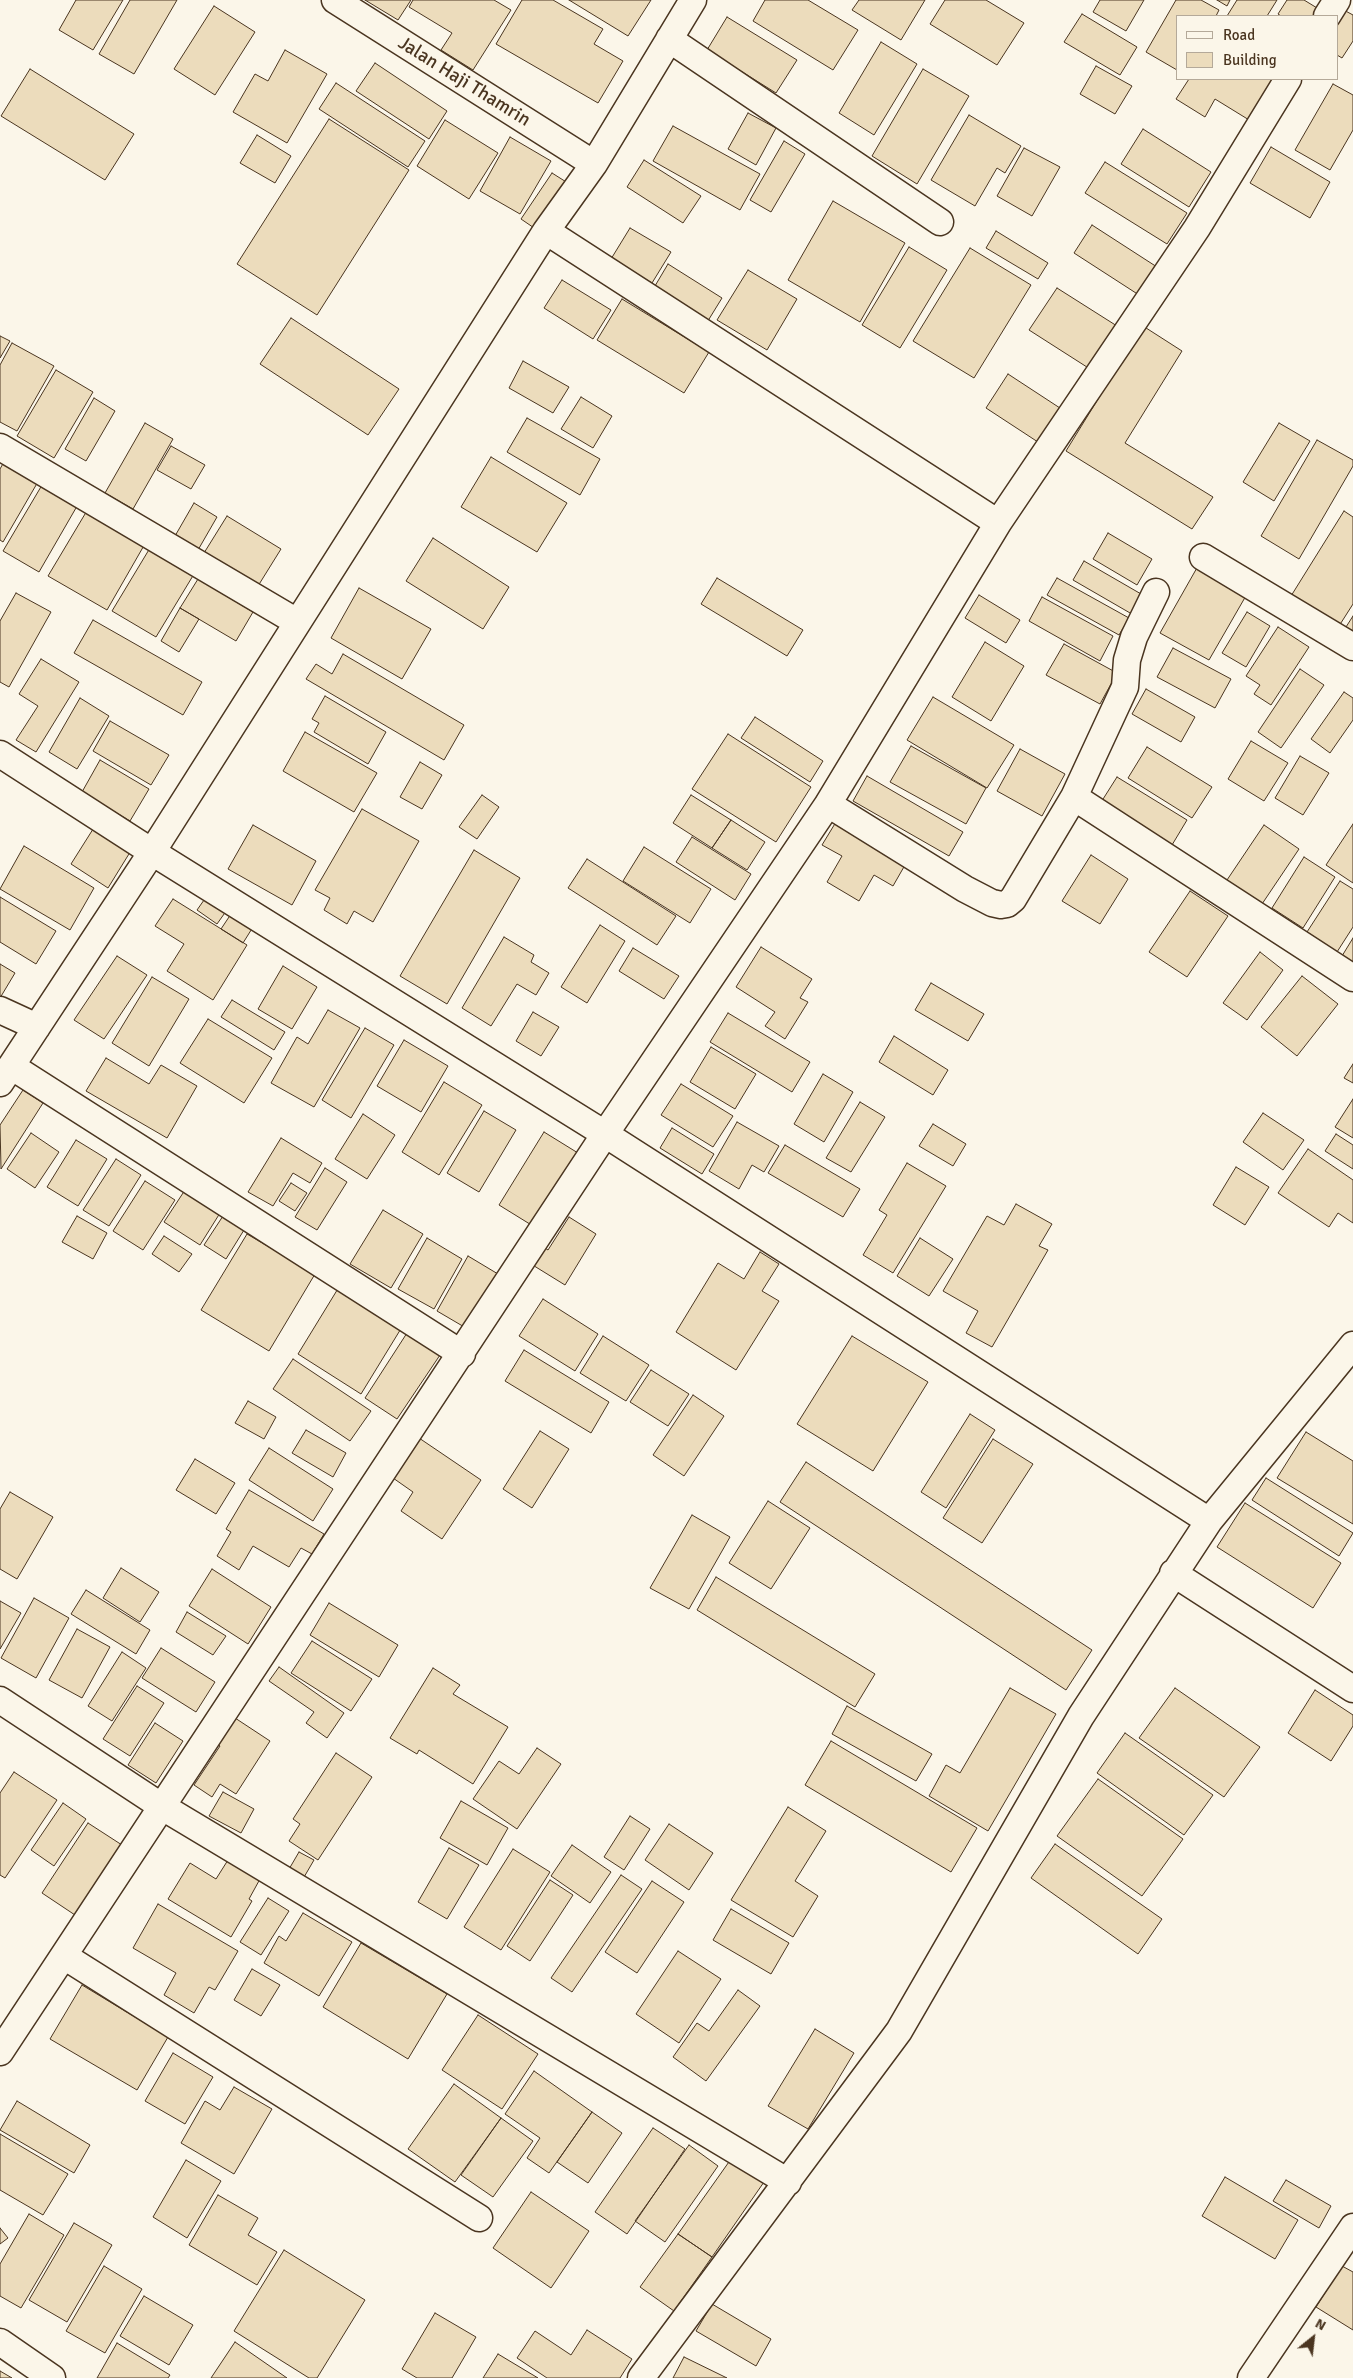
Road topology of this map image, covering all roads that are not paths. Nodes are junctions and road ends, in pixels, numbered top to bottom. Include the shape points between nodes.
1 (335, 0) edge
2 (693, 0) edge
3 (1337, 0) edge
4 (1328, 15) edge
5 (669, 39) junction
6 (1287, 80) edge
7 (594, 164) junction
8 (940, 222) dead end
9 (546, 231) junction
10 (0, 447) edge
11 (998, 523) junction
12 (1203, 557) dead end
13 (1156, 592) dead end
14 (297, 622) junction
15 (1353, 647) edge
16 (0, 754) edge
17 (1074, 797) junction
18 (828, 804) junction
19 (152, 852) junction
20 (1353, 978) edge
21 (0, 1010) edge
22 (37, 1027) junction
23 (6, 1074) edge
24 (605, 1134) junction
25 (1353, 1345) edge
26 (462, 1354) junction
27 (1209, 1521) junction
28 (1174, 1573) junction
29 (1353, 1689) edge
30 (0, 1700) edge
31 (161, 1806) junction
32 (64, 1956) junction
33 (0, 2052) edge
34 (788, 2182) junction
35 (478, 2218) dead end
36 (1353, 2227) edge
37 (0, 2342) edge
38 (52, 2378) edge
39 (641, 2378) edge
40 (1251, 2378) edge

1 - 7 street, Jalan Haji Thamrin
2 - 5 street
3 - 4 street
5 - 7 street
5 - 8 street
6 - 11 street via 1197,228
7 - 9 street
9 - 11 street
9 - 14 street
10 - 14 street
11 - 18 street
12 - 15 street
13 - 17 street via 1134,637 1127,660 1125,688
14 - 19 street
16 - 19 street
17 - 18 street via 1013,899 1001,906 965,889
17 - 20 street
18 - 24 street
19 - 22 street
19 - 24 street
21 - 22 street
22 - 23 street
23 - 26 street
24 - 26 street
24 - 27 street
25 - 27 street
26 - 31 street
27 - 28 street
28 - 29 street
28 - 34 street via 1081,1716 899,2032
30 - 31 street
31 - 32 street
31 - 34 street
32 - 33 street
32 - 35 street
34 - 39 street
36 - 40 street
37 - 38 street

